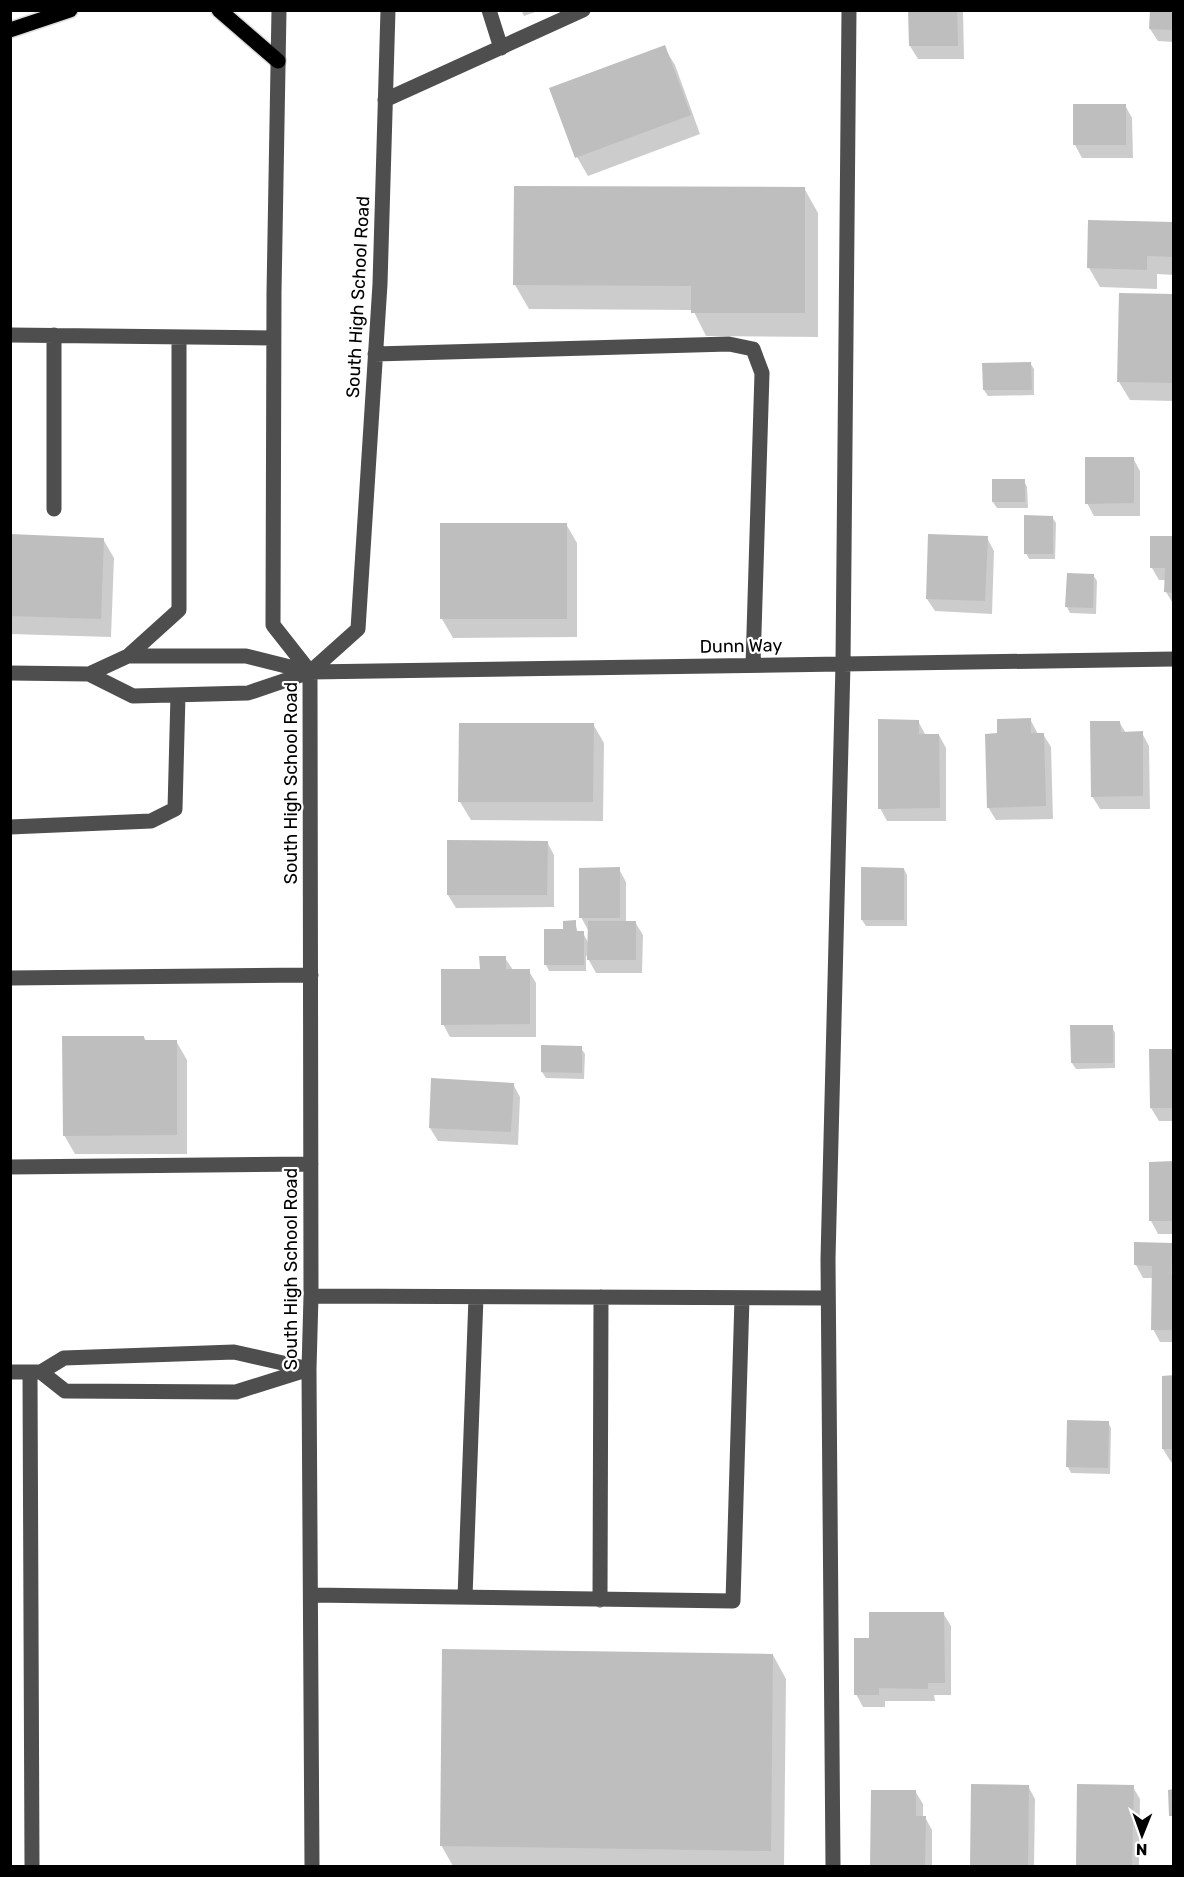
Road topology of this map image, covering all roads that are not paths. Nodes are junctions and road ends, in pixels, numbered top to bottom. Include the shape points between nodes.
1 (70, 10) edge
2 (219, 10) edge
3 (279, 10) edge
4 (388, 10) edge
5 (489, 10) edge
6 (583, 10) edge
7 (849, 10) edge
8 (563, 15) edge
9 (10, 30) edge
10 (501, 48) junction
11 (278, 62) junction
12 (385, 100) junction
13 (10, 335) edge
14 (54, 335) junction
15 (180, 337) junction
16 (273, 338) junction
17 (375, 354) junction
18 (54, 509) dead end
19 (128, 656) junction
20 (1173, 659) edge
21 (843, 663) junction
22 (753, 665) junction
23 (310, 672) junction
24 (10, 673) edge
25 (88, 674) junction
26 (178, 695) junction
27 (16, 827) edge
28 (310, 975) junction
29 (10, 978) edge
30 (311, 1164) junction
31 (10, 1167) edge
32 (311, 1296) junction
33 (476, 1297) junction
34 (601, 1297) junction
35 (742, 1298) junction
36 (828, 1298) junction
37 (309, 1369) junction
38 (10, 1372) edge
39 (36, 1372) junction
40 (312, 1595) junction
41 (465, 1597) junction
42 (600, 1600) junction
43 (32, 1866) edge
44 (312, 1866) edge
45 (833, 1866) edge

1 - 9 main road
2 - 11 main road
3 - 11 street, South High School Road
4 - 12 street, South High School Road
5 - 10 street
6 - 8 street
7 - 21 street
8 - 10 street
10 - 12 street
11 - 16 street, South High School Road
12 - 17 street, South High School Road
13 - 14 street
14 - 15 street
14 - 18 street
15 - 16 street
15 - 19 street via 179,610
16 - 23 street, South High School Road via 273,625
17 - 22 street via 729,344 753,349 762,373
17 - 23 street, South High School Road via 358,629
19 - 23 street via 246,656
19 - 25 street
20 - 21 street, Dunn Way
21 - 22 street, Dunn Way
21 - 36 street
22 - 23 street, Dunn Way
23 - 26 street via 248,693
23 - 28 street, South High School Road
24 - 25 street
25 - 26 street via 133,696
26 - 27 street via 175,809 151,821
28 - 29 street
28 - 30 street, South High School Road
30 - 31 street
30 - 32 street, South High School Road
32 - 33 street
32 - 37 street, South High School Road
33 - 34 street
33 - 41 street
34 - 35 street
34 - 42 street
35 - 36 street
35 - 42 street via 733,1601
36 - 45 street
37 - 39 street via 234,1352 64,1358
37 - 39 street via 236,1392 65,1391
37 - 40 street, South High School Road
38 - 39 street
39 - 43 street
40 - 41 street
40 - 44 street, South High School Road
41 - 42 street

